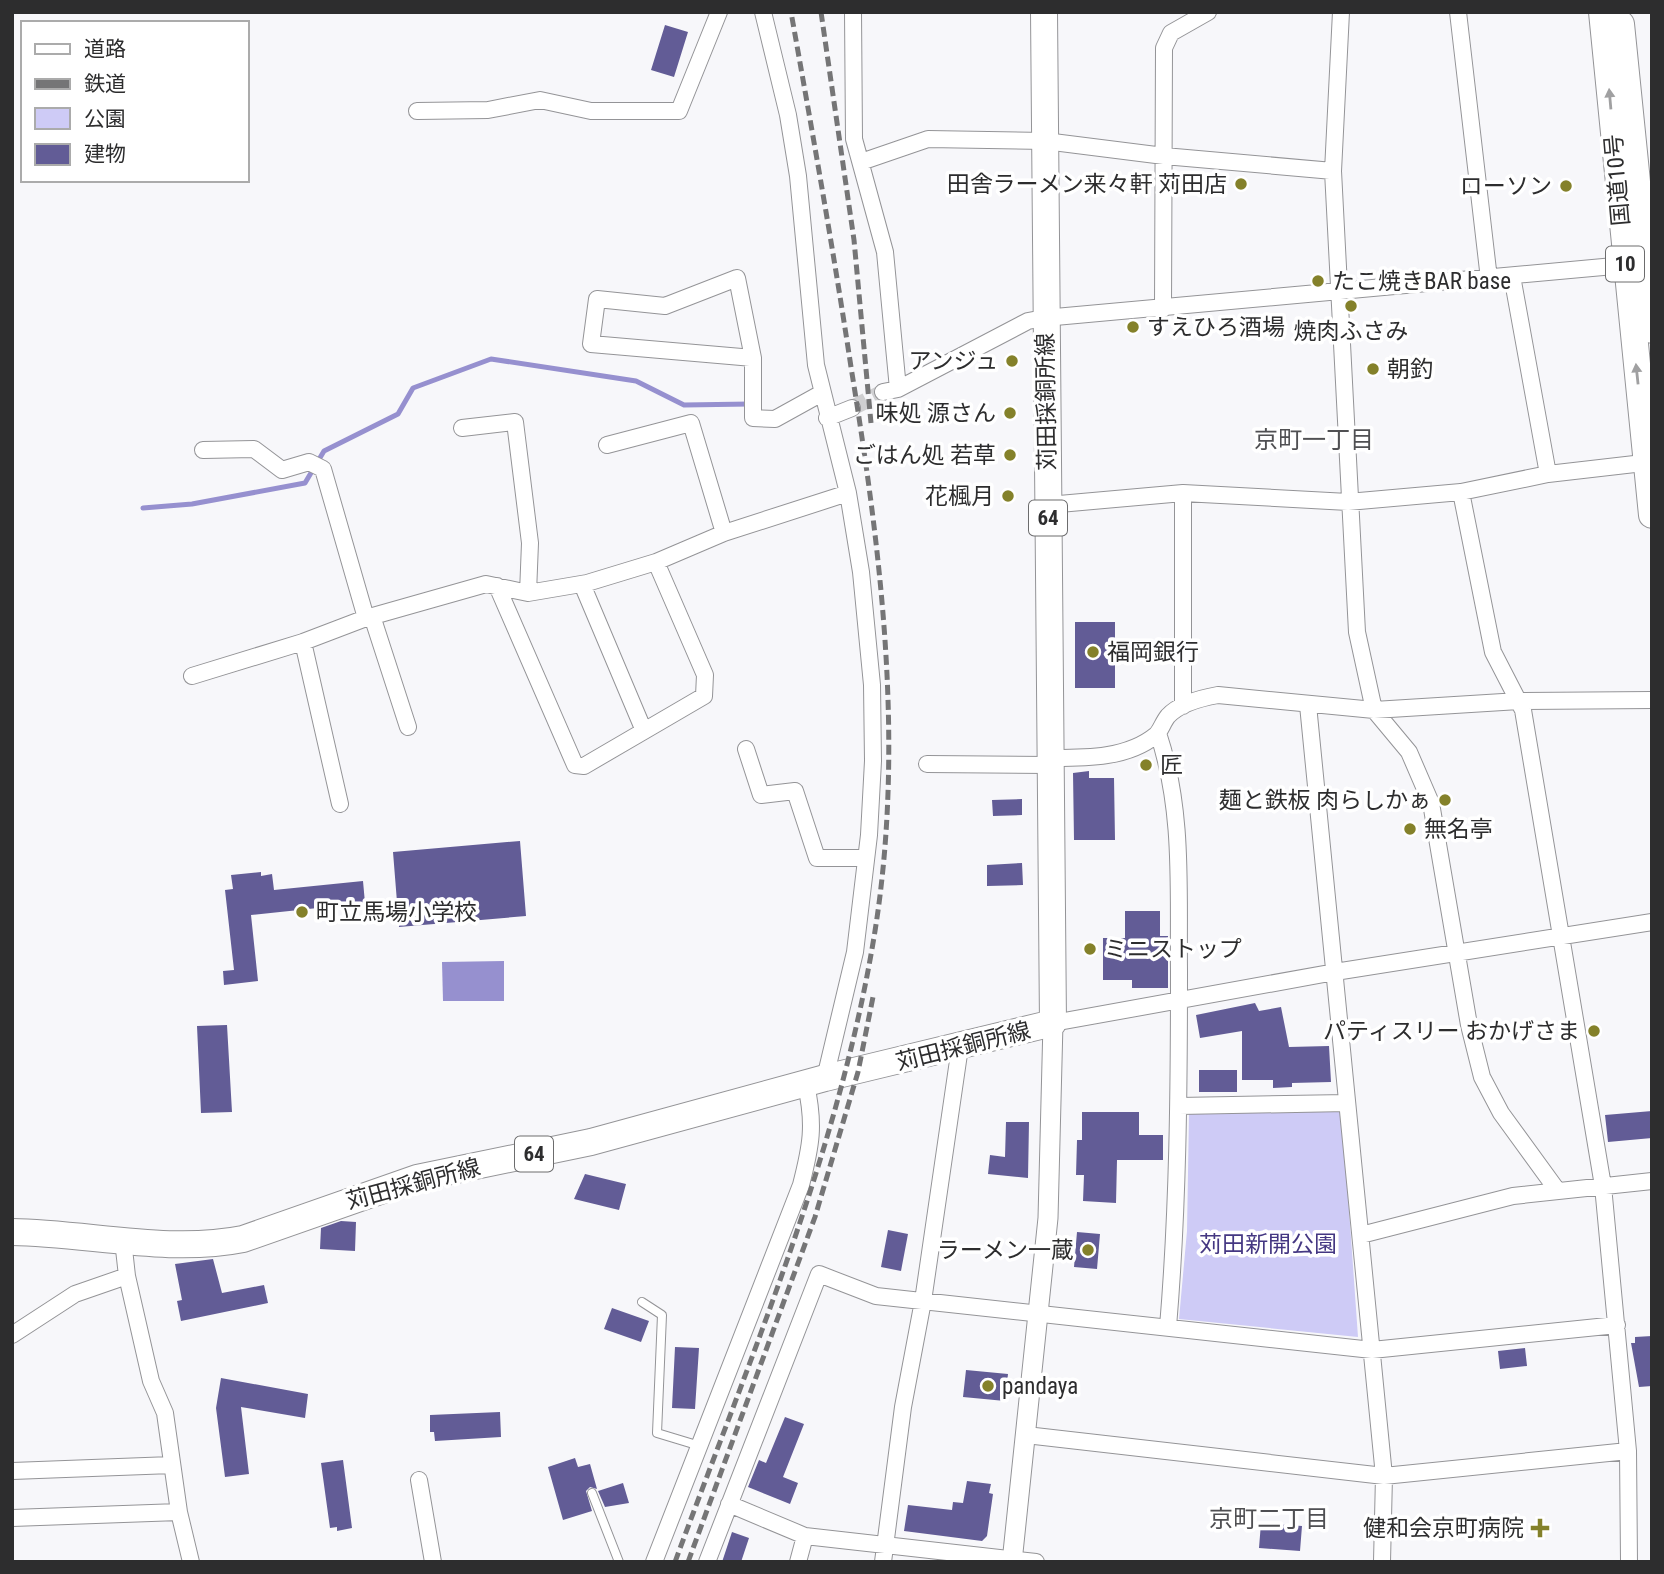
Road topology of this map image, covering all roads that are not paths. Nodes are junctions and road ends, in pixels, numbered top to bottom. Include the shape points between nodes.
1 (719, 12) edge
2 (763, 12) edge
3 (853, 12) edge
4 (1044, 12) edge
5 (1208, 12) edge
6 (1341, 12) edge
7 (1458, 12) edge
8 (1602, 12) edge
9 (1619, 12) edge
10 (1183, 18) edge
11 (417, 111) dead end
12 (1045, 141) junction
13 (1164, 156) junction
14 (861, 162) junction
15 (1333, 171) junction
16 (1641, 264) edge
17 (1512, 276) junction
18 (1489, 279) junction
19 (1337, 293) junction
20 (1163, 309) junction
21 (1044, 318) junction
22 (1652, 330) edge
23 (753, 358) junction
24 (822, 393) junction
25 (852, 408) tunnel mouth
26 (827, 418) junction
27 (462, 428) dead end
28 (607, 445) dead end
29 (203, 450) dead end
30 (1649, 462) edge
31 (1548, 474) junction
32 (1461, 492) junction
33 (848, 493) junction
34 (1183, 493) junction
35 (1348, 502) junction
36 (1048, 505) junction
37 (1652, 515) edge
38 (724, 533) junction
39 (656, 562) junction
40 (582, 584) junction
41 (497, 586) junction
42 (528, 593) junction
43 (369, 617) junction
44 (303, 642) junction
45 (192, 676) dead end
46 (1652, 700) edge
47 (1519, 701) junction
48 (1308, 705) junction
49 (1183, 706) junction
50 (1374, 710) junction
51 (408, 727) dead end
52 (644, 731) junction
53 (1158, 733) junction
54 (746, 748) dead end
55 (1049, 762) junction
56 (927, 764) dead end
57 (340, 804) dead end
58 (866, 858) junction
59 (1652, 922) edge
60 (1559, 937) junction
61 (1457, 954) junction
62 (1335, 972) junction
63 (1179, 1000) junction
64 (1053, 1023) junction
65 (960, 1047) junction
66 (815, 1082) junction
67 (1347, 1102) junction
68 (1179, 1106) junction
69 (1652, 1181) edge
70 (1603, 1186) junction
71 (1557, 1191) junction
72 (12, 1233) edge
73 (1361, 1235) junction
74 (122, 1240) junction
75 (127, 1276) junction
76 (923, 1301) junction
77 (642, 1302) dead end
78 (1040, 1313) junction
79 (1617, 1325) junction
80 (1168, 1327) junction
81 (12, 1335) edge
82 (1372, 1350) junction
83 (1026, 1436) junction
84 (700, 1446) junction
85 (1628, 1451) junction
86 (172, 1465) junction
87 (12, 1471) edge
88 (1384, 1476) junction
89 (419, 1480) dead end
90 (592, 1493) dead end
91 (729, 1504) junction
92 (179, 1512) junction
93 (12, 1518) edge
94 (805, 1536) junction
95 (885, 1544) junction
96 (1012, 1560) edge
97 (191, 1562) edge
98 (433, 1562) edge
99 (619, 1562) edge
100 (654, 1562) edge
101 (707, 1562) edge
102 (798, 1562) edge
103 (883, 1562) edge
104 (1036, 1562) edge
105 (1382, 1562) edge
106 (1629, 1562) edge

1 - 11 street via 679,111 591,111 540,100 488,110
2 - 24 street via 798,176
3 - 14 street via 854,139
4 - 12 main road, 苅田採銅所線 / 64
5 - 10 street
6 - 15 street
7 - 18 street
16 -> 8 main road, 国道10号 / 10
9 - 16 main road, 国道10号 / 10
10 - 13 street via 1164,48
12 - 13 street
12 - 14 street via 928,139
12 - 21 main road, 苅田採銅所線 / 64
13 - 15 street
13 - 20 street
14 - 21 street via 884,252 891,391 1028,321
15 - 19 street
16 - 17 street
16 - 22 main road, 国道10号 / 10
30 -> 16 main road, 国道10号 / 10
17 - 18 street
17 - 31 street
18 - 19 street
19 - 20 street
19 - 35 street
20 - 21 street
21 - 36 main road, 苅田採銅所線 / 64
23 - 23 street via 591,344 597,299 665,306 737,278
23 - 24 street via 753,418 775,419
24 - 26 street
25 - 26 street
26 - 33 street
27 - 42 street via 515,422 530,543
28 - 38 street via 691,423
29 - 43 street via 254,449 282,470 309,462 323,469
30 - 31 street
30 - 37 main road, 国道10号 / 10
31 - 32 street
32 - 35 street
32 - 47 street via 1493,652
33 - 38 street
33 - 58 street via 872,685 873,761
34 - 35 street
34 - 36 street
34 - 49 street
35 - 50 street via 1357,632
36 - 55 main road, 苅田採銅所線 / 64
38 - 39 street
39 - 40 street
39 - 52 street via 705,675 704,696
40 - 42 street
40 - 52 street
41 - 42 street
41 - 43 street via 486,584
41 - 52 street via 575,765 584,766
43 - 44 street
43 - 51 street
44 - 45 street
44 - 57 street
46 - 47 street
47 - 50 street
47 - 60 street
48 - 49 street via 1231,694
48 - 50 street
48 - 62 street
49 - 53 street via 1167,717
50 - 61 street via 1404,745 1426,785
53 - 55 street via 1115,753
53 - 63 street via 1178,822
54 - 58 street via 761,795 795,791 817,858
55 - 56 street
55 - 64 main road, 苅田採銅所線 / 64
58 - 66 street via 855,952
59 - 60 street
60 - 61 street
60 - 70 street
61 - 62 street
61 - 71 street via 1482,1077 1501,1113
62 - 63 street
62 - 67 street
63 - 64 street
63 - 68 street
64 - 65 main road, 苅田採銅所線 / 64
64 - 78 street via 1052,1146
65 - 66 main road, 苅田採銅所線 / 64
65 - 76 street
66 - 74 main road, 苅田採銅所線 / 64 via 591,1142 417,1178 243,1239 222,1243
66 - 84 street via 813,1142 801,1185
67 - 68 street
67 - 73 street
68 - 80 street
69 - 70 street
70 - 71 street
70 - 79 street
71 - 73 street via 1513,1196
72 - 74 main road, 苅田採銅所線 / 64
73 - 82 street
74 - 75 street
75 - 81 street via 75,1294
75 - 86 street via 151,1381 165,1413
76 - 78 street
76 - 91 street via 876,1296 819,1274
76 - 95 street
77 - 84 lane via 662,1315 657,1433
78 - 80 street
78 - 83 street
79 - 82 street
79 - 85 street
80 - 82 street
82 - 88 street
83 - 88 street
83 - 96 street
84 - 100 street
85 - 88 street
85 - 106 street
86 - 87 street
86 - 92 street
88 - 105 street
89 - 98 street
90 - 99 lane
91 - 94 street
91 - 101 street
92 - 93 street
92 - 97 street
94 - 95 street
94 - 102 street
95 - 96 street
95 - 103 street
96 - 104 street

